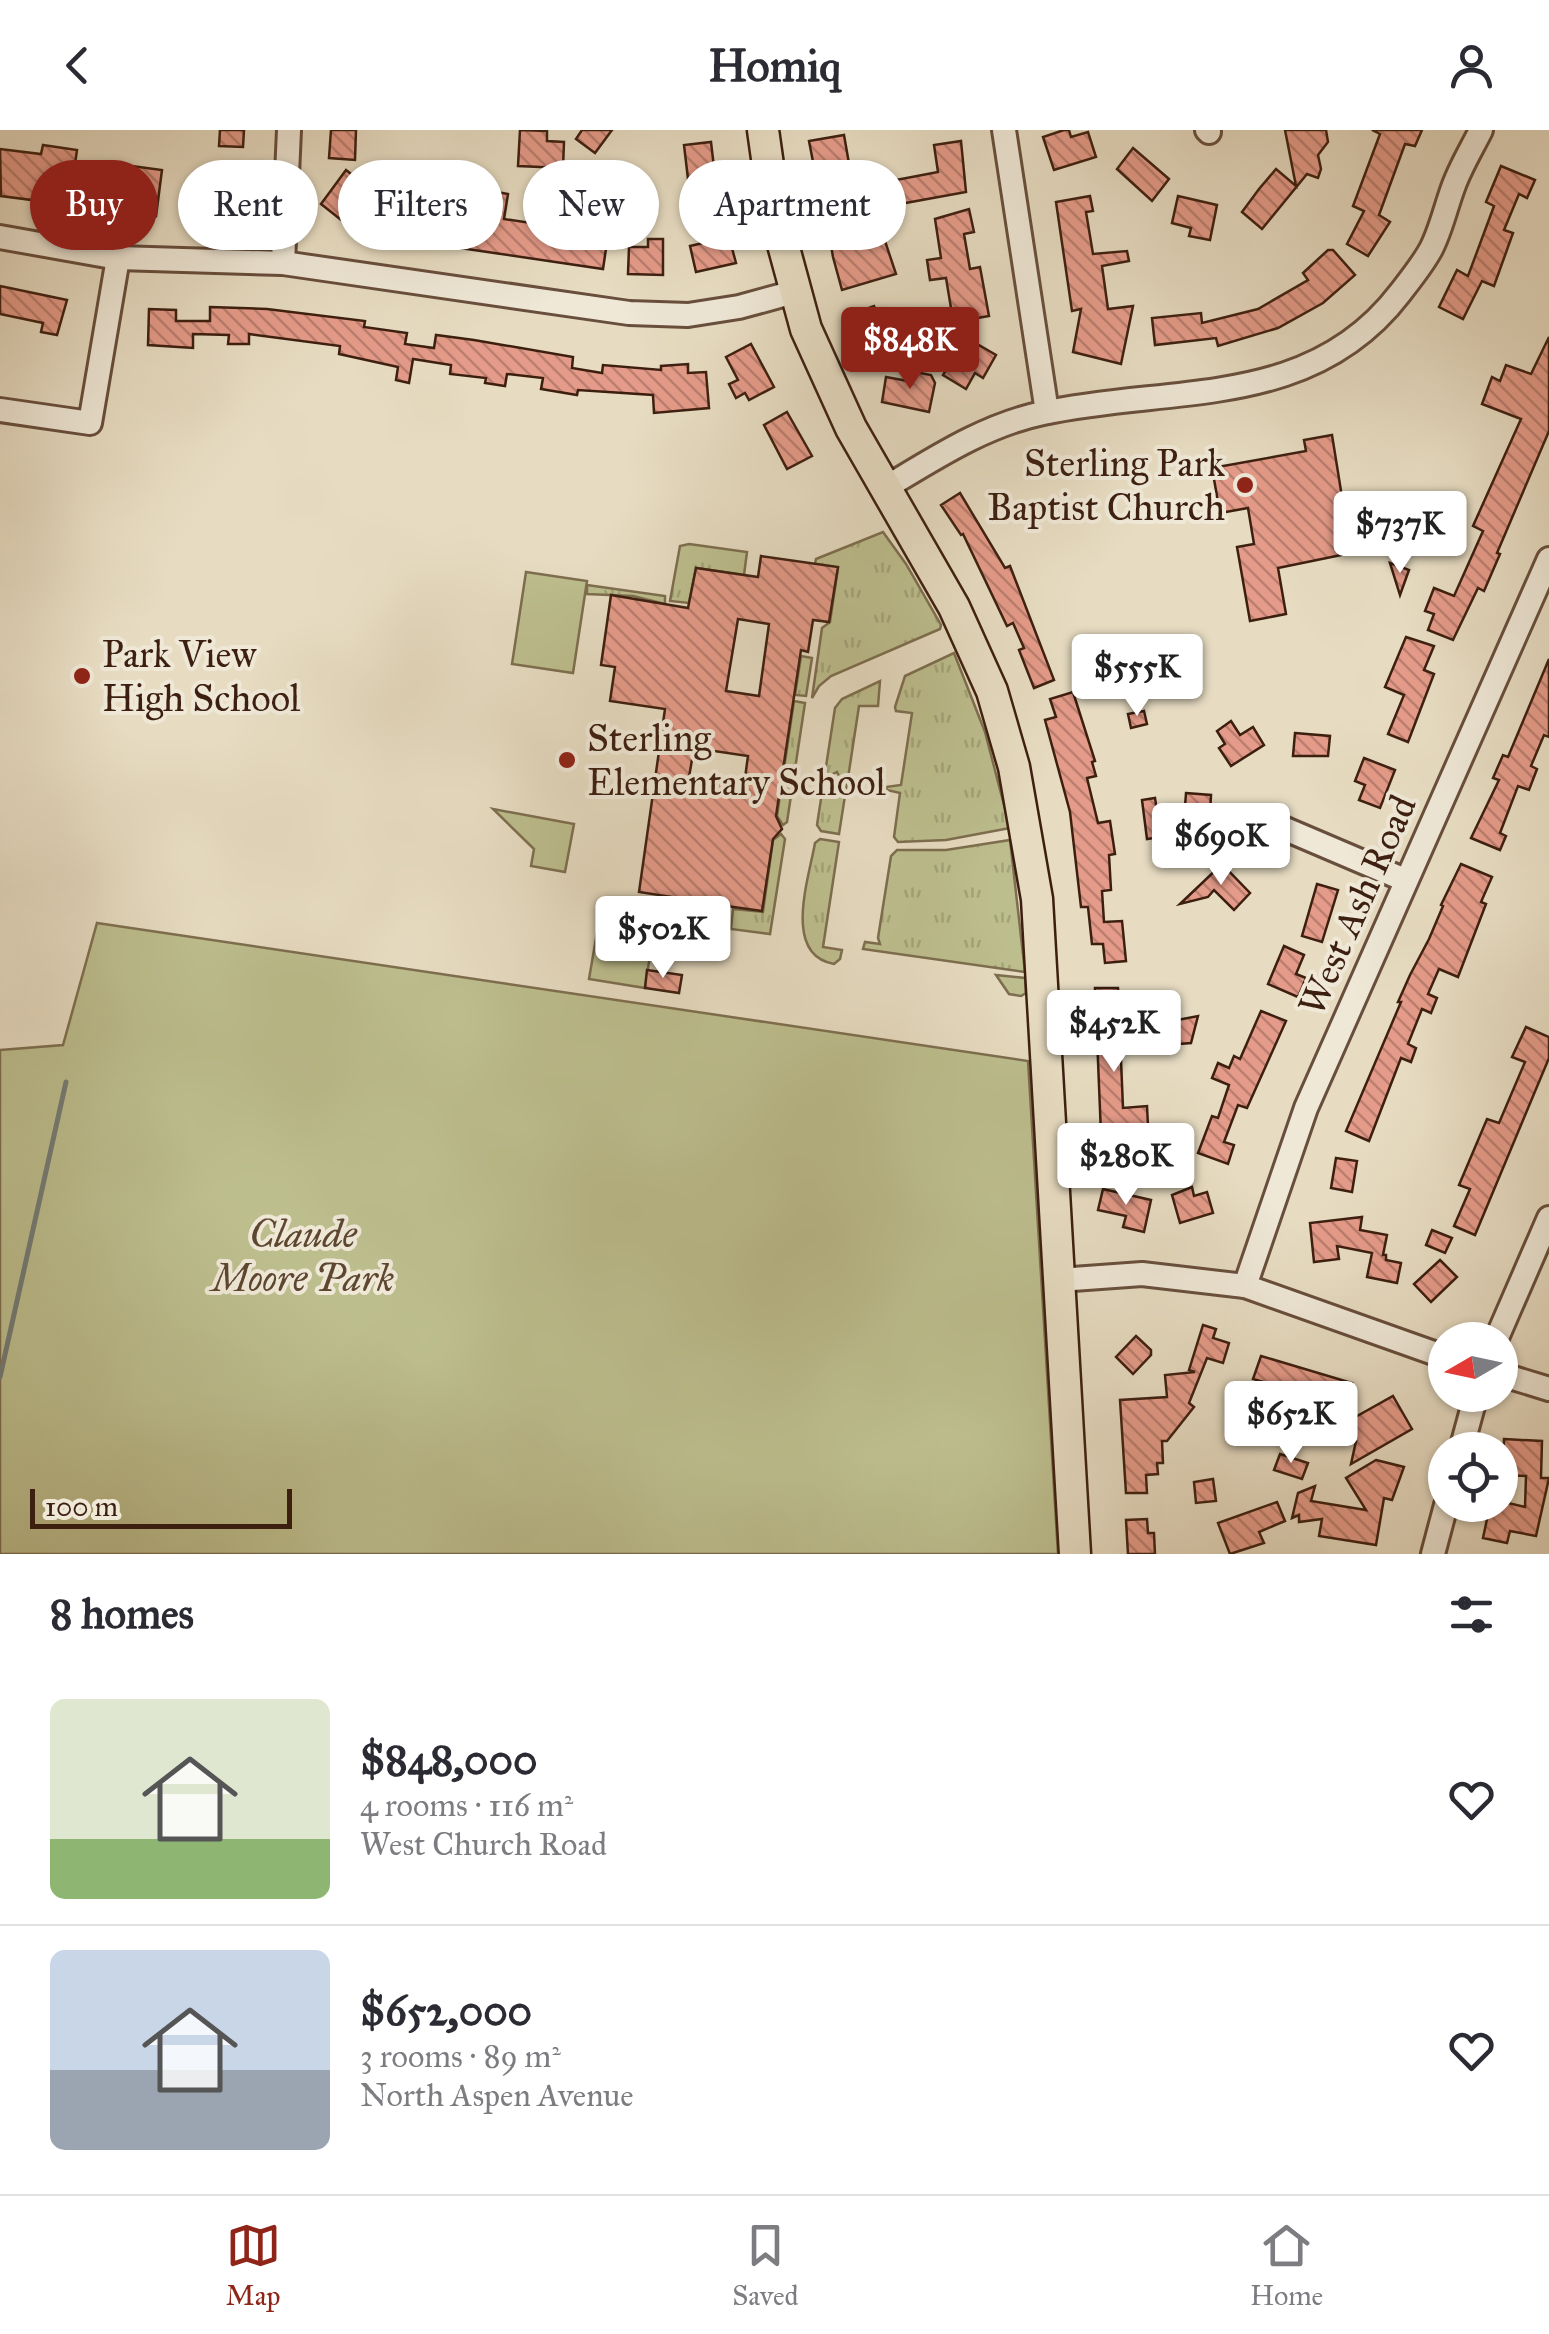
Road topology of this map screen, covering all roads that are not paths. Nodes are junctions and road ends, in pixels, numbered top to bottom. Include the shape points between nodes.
1 (289, 130) edge
2 (763, 130) edge
3 (1004, 130) edge
4 (1481, 130) edge
5 (0, 238) edge
6 (118, 258) junction
7 (283, 264) junction
8 (794, 292) junction
9 (0, 410) edge
10 (1047, 412) junction
11 (885, 488) junction
12 (1549, 559) edge
13 (1283, 828) dead end
14 (1406, 880) junction
15 (1549, 1218) edge
16 (1059, 1280) junction
17 (1245, 1286) junction
18 (1504, 1322) edge
19 (1428, 1351) edge
20 (1518, 1380) edge
21 (1549, 1389) edge
22 (1442, 1522) edge
23 (1074, 1554) edge
24 (1434, 1554) edge

1 - 7 street
2 - 8 main road
3 - 10 street
4 - 10 street via 1431,249 1368,328 1330,356 1280,378
5 - 6 street
6 - 7 street
6 - 9 street via 90,422
7 - 8 street via 630,312 688,315
8 - 11 main road via 822,366
10 - 11 street via 963,442
11 - 16 main road via 965,630 1014,767 1037,899
12 - 14 street, West Ash Road
13 - 14 street
14 - 17 street, West Ash Road via 1306,1108
15 - 18 street
16 - 17 street via 1142,1274
16 - 23 main road
17 - 19 street
20 - 21 street
22 - 24 street

